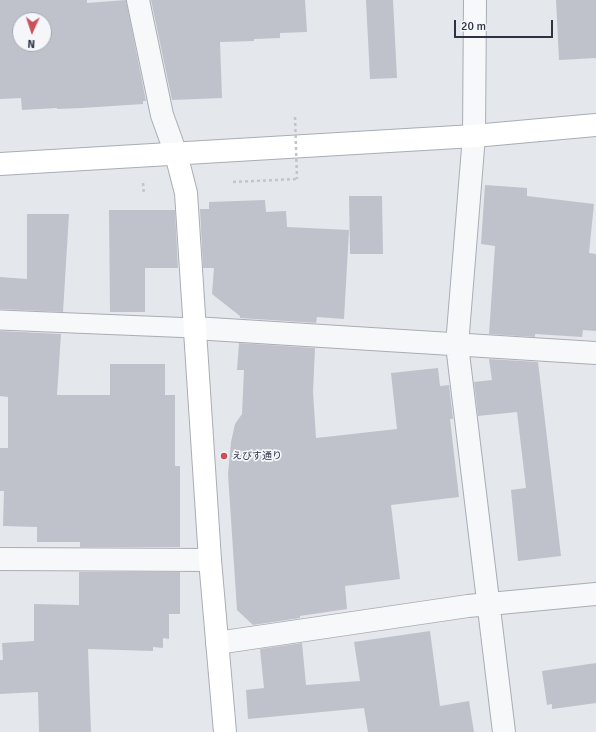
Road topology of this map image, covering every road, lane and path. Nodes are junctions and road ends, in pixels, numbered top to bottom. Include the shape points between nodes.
1 (138, 0) edge
2 (476, 0) edge
3 (295, 117) dead end
4 (596, 124) edge
5 (474, 136) junction
6 (176, 154) junction
7 (0, 164) edge
8 (233, 182) dead end
9 (0, 320) edge
10 (194, 328) junction
11 (457, 345) junction
12 (596, 353) edge
13 (0, 559) edge
14 (210, 560) junction
15 (596, 594) edge
16 (488, 604) junction
17 (217, 643) junction
18 (225, 732) edge
19 (504, 732) edge

1 - 6 street via 162,115
2 - 5 street
3 - 8 path, bridge via 297,179
4 - 5 street
5 - 6 street
5 - 11 street
6 - 7 street
6 - 10 street via 186,193
9 - 10 lane
10 - 11 street
10 - 14 street
11 - 12 street
11 - 16 street
13 - 14 street
14 - 17 street
15 - 16 street
16 - 17 street
16 - 19 street
17 - 18 street

